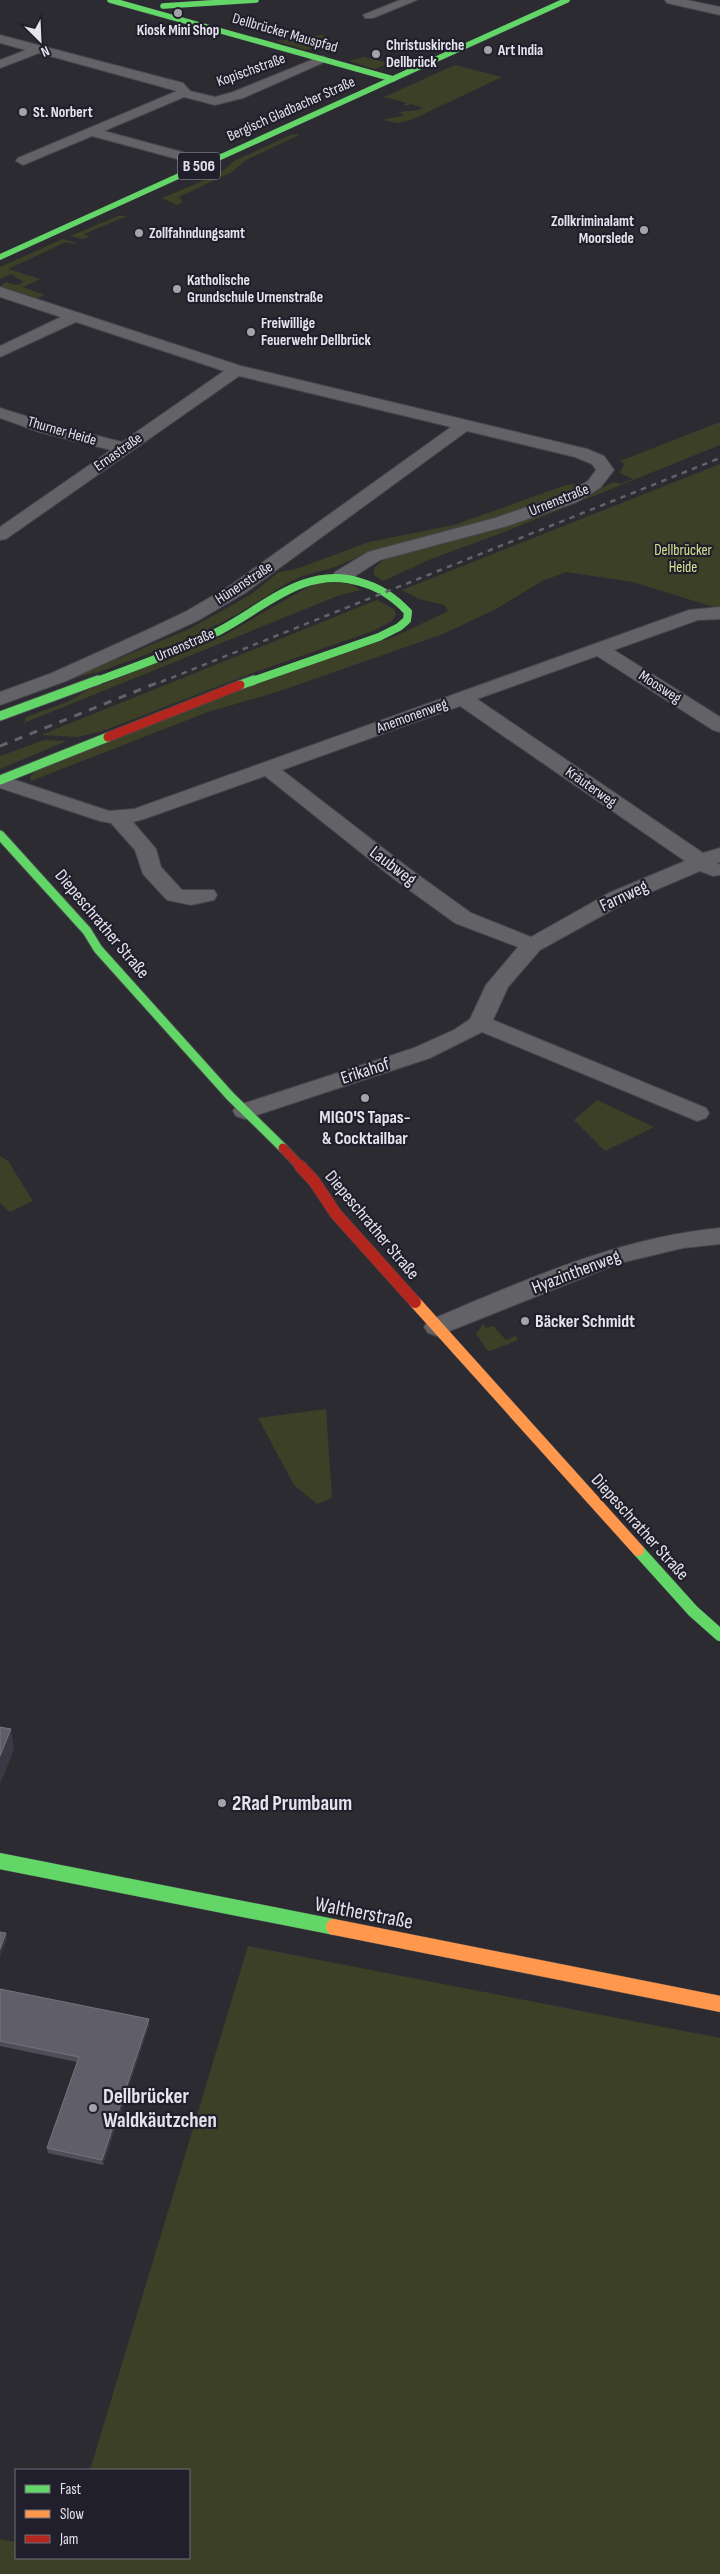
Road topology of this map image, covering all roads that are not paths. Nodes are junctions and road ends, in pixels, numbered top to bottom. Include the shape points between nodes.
1 (110, 0) edge
2 (256, 0) edge
3 (411, 0) edge
4 (567, 0) edge
5 (671, 0) edge
6 (185, 6) junction
7 (142, 9) junction
8 (720, 11) edge
9 (159, 14) junction
10 (369, 15) dead end
11 (0, 38) edge
12 (39, 49) junction
13 (323, 60) junction
14 (0, 64) edge
15 (393, 79) junction
16 (183, 93) junction
17 (91, 132) junction
18 (23, 161) dead end
19 (207, 163) junction
20 (0, 257) edge
21 (0, 292) edge
22 (74, 317) junction
23 (0, 352) edge
24 (236, 370) junction
25 (0, 413) edge
26 (464, 425) junction
27 (124, 448) junction
28 (0, 518) edge
29 (17, 523) junction
30 (0, 535) edge
31 (342, 576) junction
32 (713, 613) edge
33 (599, 649) junction
34 (462, 698) junction
35 (0, 700) edge
36 (0, 716) edge
37 (720, 726) edge
38 (267, 768) junction
39 (0, 781) edge
40 (118, 818) junction
41 (0, 835) edge
42 (710, 859) edge
43 (720, 874) edge
44 (206, 895) dead end
45 (532, 944) junction
46 (480, 1023) junction
47 (245, 1111) junction
48 (697, 1112) dead end
49 (720, 1236) edge
50 (437, 1327) junction
51 (720, 1635) edge
52 (0, 1861) edge
53 (720, 2004) edge

1 - 7 street, Dellbrücker Mauspfad
2 - 6 street
3 - 10 street
4 - 15 street, Bergisch Gladbacher Straße / B 506
5 - 8 street
6 - 7 street
6 - 9 street
7 - 9 street, Dellbrücker Mauspfad
9 - 13 street, Dellbrücker Mauspfad
11 - 12 street, Kopischstraße
12 - 14 street
12 - 16 street, Kopischstraße via 178,86 184,90
13 - 15 street, Dellbrücker Mauspfad
13 - 16 street, Kopischstraße via 238,96 215,101
15 - 19 street, Bergisch Gladbacher Straße / B 506
16 - 17 street
17 - 18 street
17 - 19 street
19 - 20 street, Bergisch Gladbacher Straße / B 506
21 - 22 street, Urnenstraße
22 - 23 street
22 - 24 street, Urnenstraße
24 - 26 street, Urnenstraße
24 - 27 street, Ernastraße
25 - 27 street, Thurner Heide
26 - 31 street, Urnenstraße via 591,456 603,464 603,478 576,495 524,515 375,556
26 - 35 street, Hünenstraße via 238,589 160,631
27 - 29 street, Ernastraße
28 - 29 street
29 - 30 street, Ernastraße
31 - 36 street, Urnenstraße via 302,582 200,640
31 - 39 street via 372,586 402,603 408,612 407,620 379,637 215,694
32 - 33 street, Anemonenweg
33 - 34 street, Anemonenweg
33 - 37 street, Moosweg
34 - 38 street, Anemonenweg
34 - 42 street, Kräuterweg
38 - 40 street, Anemonenweg via 137,815
38 - 45 street, Laubweg via 463,918
39 - 40 street, Anemonenweg
40 - 44 street via 145,849 150,869 175,895 190,898
41 - 47 street, Diepeschrather Straße
42 - 43 street, Kräuterweg
42 - 45 street, Farnweg via 617,898
45 - 46 street via 497,985
46 - 47 street, Erikahof via 462,1036 422,1053
46 - 48 street
47 - 50 street, Diepeschrather Straße via 328,1198 336,1214
49 - 50 street, Hyazinthenweg via 673,1241 620,1255
50 - 51 street, Diepeschrather Straße via 692,1611
52 - 53 street, Waltherstraße

